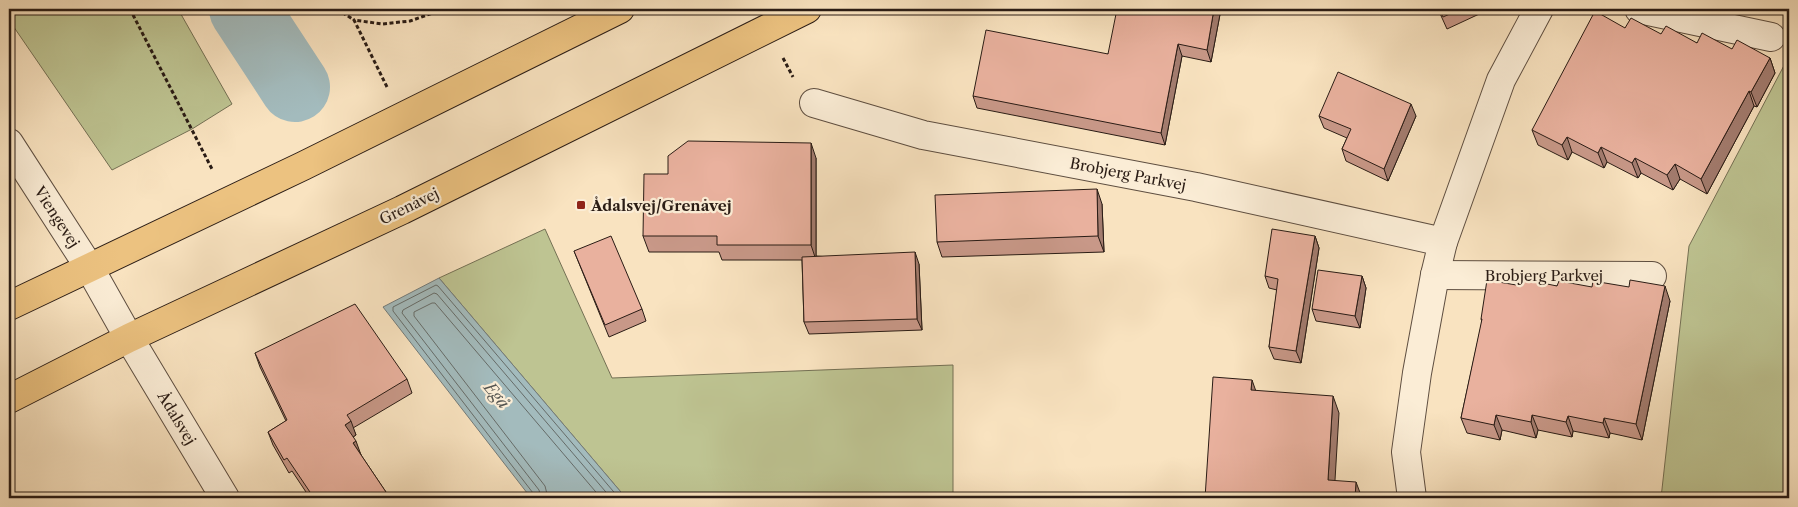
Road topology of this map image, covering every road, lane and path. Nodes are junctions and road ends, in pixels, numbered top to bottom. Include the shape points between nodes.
1 (130, 9) edge
2 (337, 9) edge
3 (444, 9) edge
4 (620, 9) edge
5 (808, 9) edge
6 (1540, 9) edge
7 (1639, 9) edge
8 (354, 20) junction
9 (769, 28) junction
10 (1771, 37) dead end
11 (814, 103) joint
12 (402, 118) junction
13 (9, 143) edge
14 (229, 202) junction
15 (1442, 242) junction
16 (89, 266) junction
17 (1435, 275) junction
18 (1652, 276) dead end
19 (9, 306) edge
20 (129, 338) junction
21 (9, 398) edge
22 (225, 498) edge
23 (1412, 498) edge

1 - 14 path
2 - 8 path
3 - 8 path via 410,21 382,24
4 - 12 main road
5 - 9 main road, Grenåvej
6 - 15 street via 1501,80
7 - 10 street
8 - 12 path
9 - 11 path via 790,73
9 - 20 main road, Grenåvej via 402,210
11 - 15 street, Brobjerg Parkvej via 923,135 1196,187
12 - 14 main road
13 - 16 street, Viengevej
14 - 16 main road
15 - 17 street
16 - 19 main road
16 - 20 street, Viengevej
17 - 18 street, Brobjerg Parkvej
17 - 23 street via 1406,452
20 - 21 main road, Grenåvej
20 - 22 street, Ådalsvej

